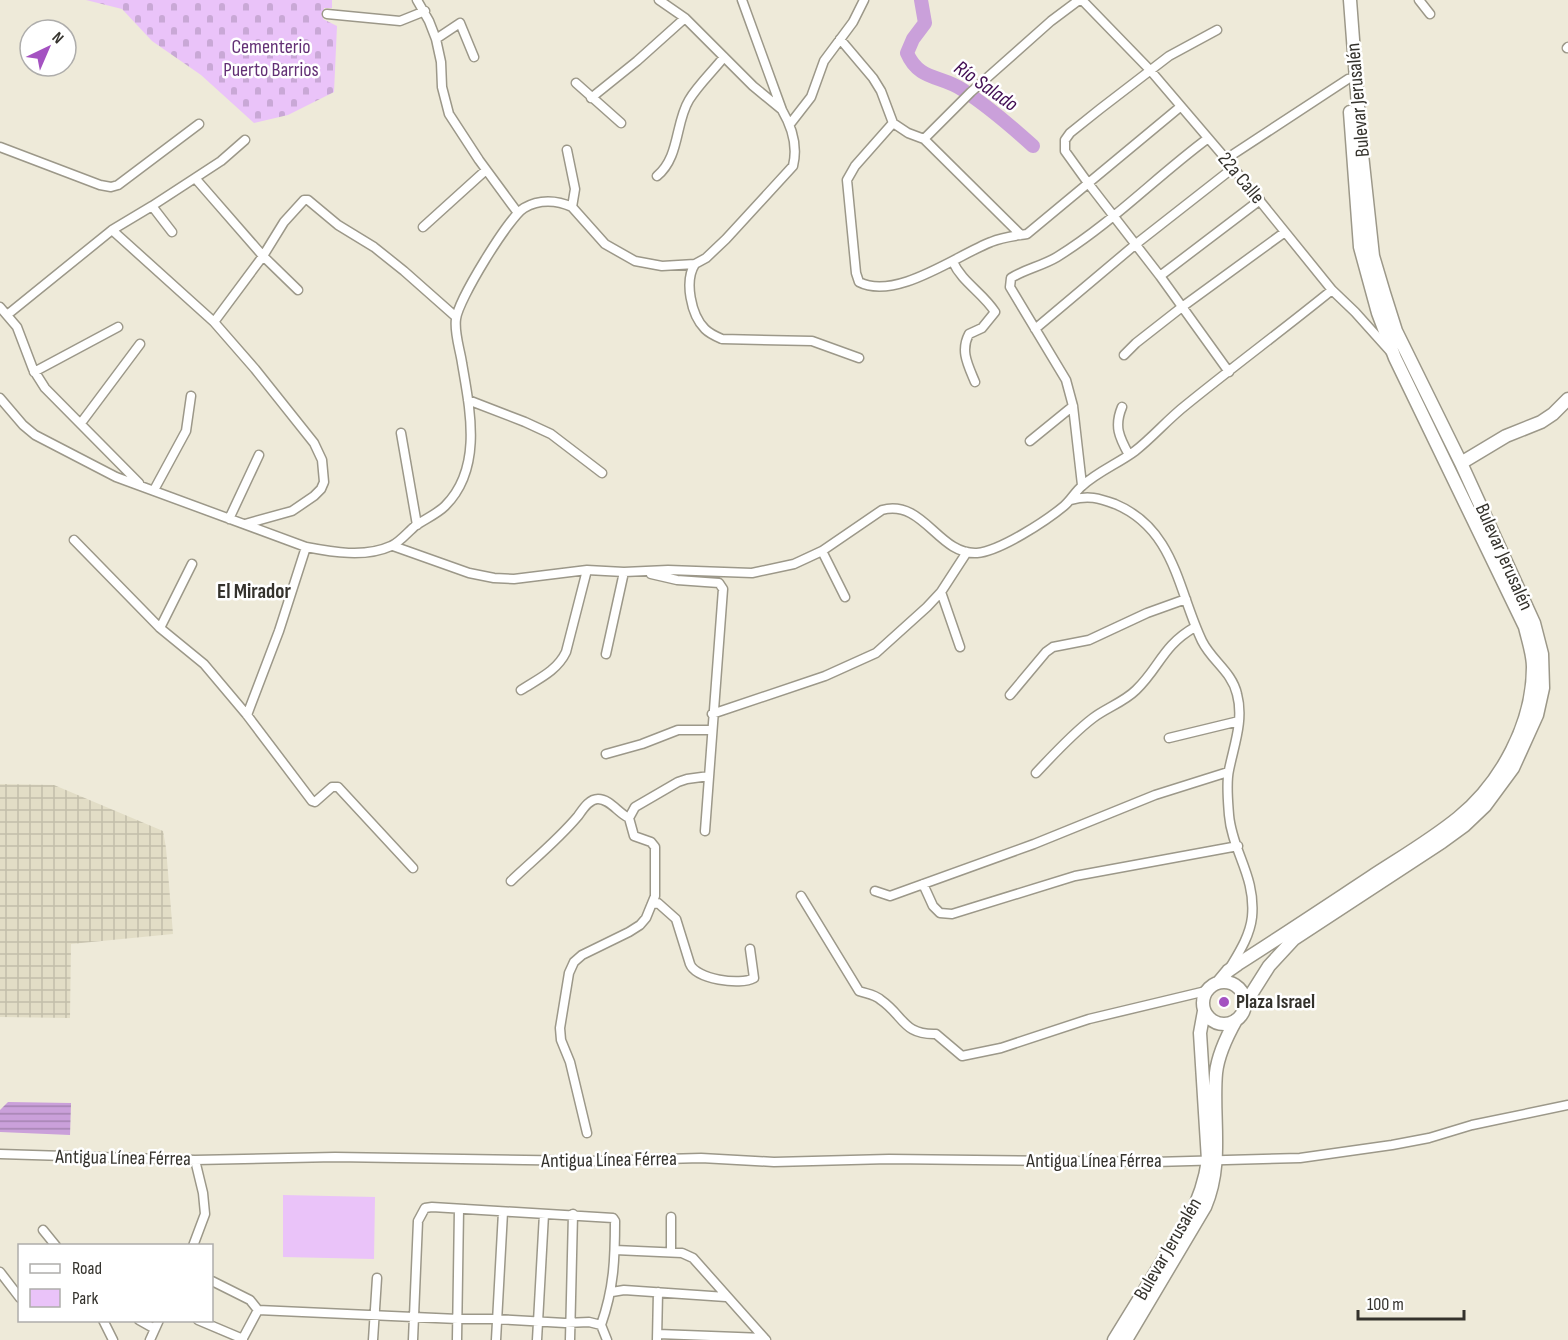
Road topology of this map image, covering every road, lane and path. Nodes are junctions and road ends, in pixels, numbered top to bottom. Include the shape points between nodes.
1 (417, 0) edge
2 (659, 0) edge
3 (742, 0) edge
4 (864, 0) edge
5 (1080, 0) edge
6 (1342, 0) edge
7 (1350, 0) edge
8 (1419, 0) edge
9 (425, 11) junction
10 (327, 14) dead end
11 (1430, 14) dead end
12 (685, 18) junction
13 (1217, 30) dead end
14 (436, 39) junction
15 (840, 39) junction
16 (474, 57) dead end
17 (724, 57) junction
18 (1150, 70) junction
19 (1348, 80) junction
20 (576, 83) dead end
21 (777, 92) junction
22 (591, 98) junction
23 (770, 99) junction
24 (1180, 107) junction
25 (782, 110) junction
26 (621, 123) dead end
27 (893, 123) junction
28 (199, 124) dead end
29 (790, 124) junction
30 (924, 139) junction
31 (1207, 139) junction
32 (245, 140) dead end
33 (0, 147) edge
34 (567, 150) dead end
35 (1226, 159) junction
36 (1233, 168) junction
37 (486, 170) junction
38 (657, 176) dead end
39 (195, 178) junction
40 (1088, 183) junction
41 (1260, 200) junction
42 (152, 206) junction
43 (572, 207) junction
44 (518, 213) junction
45 (1114, 217) junction
46 (423, 227) dead end
47 (112, 230) junction
48 (172, 232) dead end
49 (1285, 232) junction
50 (1021, 235) junction
51 (1136, 244) junction
52 (263, 256) junction
53 (953, 262) junction
54 (695, 264) junction
55 (1160, 276) junction
56 (298, 290) dead end
57 (1332, 290) junction
58 (0, 307) edge
59 (1182, 307) junction
60 (7, 315) junction
61 (456, 317) junction
62 (214, 322) junction
63 (118, 327) dead end
64 (1035, 329) junction
65 (140, 344) dead end
66 (1124, 355) dead end
67 (859, 358) dead end
68 (1395, 358) junction
69 (34, 372) junction
70 (1229, 372) junction
71 (975, 382) dead end
72 (191, 396) dead end
73 (0, 398) edge
74 (1568, 399) edge
75 (468, 400) junction
76 (1073, 406) junction
77 (1122, 407) dead end
78 (81, 423) junction
79 (401, 433) dead end
80 (1030, 441) dead end
81 (259, 455) dead end
82 (1129, 455) junction
83 (1461, 463) junction
84 (602, 473) dead end
85 (141, 485) junction
86 (1082, 485) junction
87 (154, 490) junction
88 (1071, 500) junction
89 (229, 519) junction
90 (245, 524) junction
91 (417, 525) junction
92 (74, 540) dead end
93 (393, 546) junction
94 (306, 547) junction
95 (822, 551) junction
96 (967, 552) junction
97 (192, 564) dead end
98 (587, 570) junction
99 (624, 572) junction
100 (639, 572) junction
101 (941, 592) junction
102 (845, 597) dead end
103 (1186, 598) junction
104 (1195, 627) junction
105 (160, 628) junction
106 (960, 647) dead end
107 (606, 654) dead end
108 (521, 690) dead end
109 (1010, 695) dead end
110 (712, 714) junction
111 (247, 715) junction
112 (1239, 721) junction
113 (712, 730) junction
114 (1169, 738) dead end
115 (606, 754) dead end
116 (1228, 772) junction
117 (1036, 773) dead end
118 (709, 777) junction
119 (628, 818) junction
120 (705, 831) dead end
121 (1238, 846) junction
122 (413, 868) dead end
123 (511, 881) dead end
124 (923, 884) junction
125 (875, 891) dead end
126 (801, 896) dead end
127 (653, 904) junction
128 (750, 949) dead end
129 (1228, 971) junction
130 (1218, 983) junction
131 (1206, 991) junction
132 (1245, 1004) junction
133 (1204, 1011) junction
134 (1236, 1020) junction
135 (1568, 1105) edge
136 (586, 1133) dead end
137 (0, 1154) edge
138 (195, 1160) junction
139 (1213, 1160) junction
140 (459, 1209) junction
141 (503, 1212) junction
142 (544, 1214) junction
143 (573, 1214) junction
144 (670, 1217) dead end
145 (43, 1230) dead end
146 (55, 1244) edge
147 (193, 1244) edge
148 (615, 1250) junction
149 (671, 1252) junction
150 (0, 1272) edge
151 (377, 1278) dead end
152 (18, 1281) edge
153 (213, 1282) edge
154 (11, 1286) junction
155 (612, 1292) junction
156 (658, 1292) junction
157 (18, 1295) edge
158 (726, 1297) junction
159 (258, 1310) junction
160 (374, 1316) junction
161 (414, 1316) junction
162 (496, 1319) junction
163 (458, 1320) junction
164 (104, 1322) edge
165 (202, 1322) edge
166 (537, 1322) junction
167 (571, 1323) junction
168 (601, 1324) junction
169 (157, 1325) edge
170 (657, 1337) edge
171 (765, 1339) edge
172 (113, 1340) edge
173 (150, 1340) edge
174 (242, 1340) edge
175 (373, 1340) edge
176 (413, 1340) edge
177 (458, 1340) edge
178 (496, 1340) edge
179 (537, 1340) edge
180 (570, 1340) edge
181 (607, 1340) edge
182 (1114, 1340) edge
183 (1126, 1340) edge

1 - 9 street
2 - 12 street
3 - 21 street
4 - 15 street
5 - 18 street, 22a Calle
5 - 30 street via 969,94
6 - 19 main road, Bulevar Jerusalén
7 - 83 main road, Bulevar Jerusalén via 1373,256 1396,331
8 - 11 street
9 - 10 street via 400,21
9 - 14 street
12 - 17 street
12 - 22 street
13 - 18 street
14 - 16 street via 460,22
14 - 37 street via 449,114
15 - 27 street via 873,78
15 - 29 street via 824,61 811,97
17 - 23 street
17 - 38 street via 689,100 675,147
18 - 24 street, 22a Calle
18 - 40 street via 1065,140 1065,151
19 - 35 street
19 - 68 main road, Bulevar Jerusalén via 1360,247
20 - 22 street
21 - 23 street
21 - 25 street
22 - 26 street
23 - 25 street
24 - 31 street, 22a Calle
24 - 40 street
25 - 29 street
27 - 30 street
27 - 53 street via 847,180 859,282 881,286 910,280
28 - 33 street via 111,187
29 - 54 street via 793,166 726,239
30 - 50 street
31 - 35 street, 22a Calle
31 - 45 street
32 - 39 street
34 - 43 street via 575,189
35 - 36 street, 22a Calle
36 - 41 street, 22a Calle
36 - 51 street
37 - 44 street
37 - 46 street
39 - 42 street
39 - 52 street
40 - 45 street
40 - 50 street
41 - 49 street, 22a Calle
41 - 55 street
42 - 47 street
42 - 48 street
43 - 44 street via 544,201
43 - 54 street via 605,244 635,261 662,266
44 - 61 street via 465,293
45 - 51 street
45 - 64 street via 1058,256 1011,278 1010,287
47 - 60 street
47 - 62 street
49 - 57 street, 22a Calle
49 - 59 street
50 - 53 street via 988,243
51 - 55 street
51 - 64 street
52 - 56 street
52 - 61 street via 284,222 308,200 382,253
52 - 62 street
53 - 71 street via 958,273 995,312 965,342 964,355
54 - 67 street via 690,272 690,294 696,316 711,335 722,339 812,341
55 - 59 street
57 - 68 street, 22a Calle
57 - 70 street
58 - 60 street
59 - 66 street
59 - 70 street
60 - 69 street via 17,327
61 - 75 street
62 - 90 street via 314,443 323,467 321,489 304,505
63 - 69 street
64 - 76 street via 1066,380
65 - 78 street
68 - 129 main road, Bulevar Jerusalén via 1525,627 1533,667 1527,711 1498,774 1458,819
69 - 78 street
70 - 82 street
72 - 87 street via 186,431
73 - 85 street via 35,435 116,477
74 - 83 main road via 1542,422 1506,436
75 - 84 street via 551,434
75 - 91 street via 471,441 463,481 445,507
76 - 80 street
76 - 86 street
77 - 82 street via 1117,420
78 - 85 street
79 - 91 street
81 - 89 street
82 - 86 street
83 - 132 main road, Bulevar Jerusalén via 1539,639 1543,688 1537,715 1505,782 1474,817 1294,939 1269,966
85 - 87 street
86 - 88 street
87 - 89 street
88 - 96 street via 1013,540 978,553
88 - 103 street via 1092,496 1135,515 1164,548
89 - 90 street
90 - 94 street
91 - 93 street
92 - 105 street
93 - 94 street via 346,553
93 - 98 street via 494,578
94 - 111 street
95 - 96 street via 882,510 897,508 922,519 952,546
95 - 100 street via 794,564 752,573
95 - 102 street
96 - 101 street
97 - 105 street
98 - 99 street
98 - 108 street via 562,660
99 - 100 street
99 - 107 street
100 - 110 street via 719,583 723,589
101 - 106 street
101 - 110 street via 876,653 825,676
103 - 104 street
103 - 109 street via 1089,640 1053,647
104 - 112 street via 1207,650 1233,681
104 - 117 street via 1168,647 1135,691 1092,719
105 - 111 street via 204,664
110 - 113 street
111 - 122 street via 312,801 338,787
112 - 114 street
112 - 116 street
113 - 115 street via 678,730
113 - 118 street
116 - 121 street via 1230,817
116 - 124 street via 1155,795
118 - 119 street via 678,782 635,807
118 - 120 street
119 - 123 street via 606,800 589,802 567,829
119 - 127 street via 634,836 656,847
121 - 124 street via 1075,876 952,914 940,913 933,906
121 - 129 street via 1252,893 1252,918 1243,946
124 - 125 street via 890,896
126 - 131 street via 859,991 883,1000 913,1031 936,1034 962,1056 1001,1048 1089,1019
127 - 128 street via 658,903 676,919 692,970 697,973 725,981 748,981 754,978
127 - 136 street via 640,925 582,955 569,973 561,1040
129 - 130 main road, Bulevar Jerusalén
130 - 131 main road
130 - 132 main road via 1237,986
131 - 133 main road
132 - 134 main road
133 - 134 main road via 1220,1024
133 - 139 main road, Bulevar Jerusalén via 1200,1033
134 - 139 main road, Bulevar Jerusalén via 1222,1048 1216,1072
135 - 139 street, Antigua Línea Férrea via 1392,1145 1300,1158
137 - 138 street, Antigua Línea Férrea
138 - 139 street, Antigua Línea Férrea
138 - 147 street via 205,1214
139 - 182 main road, Bulevar Jerusalén via 1197,1203
139 - 183 main road, Bulevar Jerusalén via 1211,1195 1206,1207
140 - 141 street
140 - 161 street via 432,1207 421,1213
140 - 163 street
141 - 142 street
141 - 162 street
142 - 143 street
142 - 166 street
143 - 148 street via 613,1218
143 - 167 street
144 - 149 street
145 - 146 street
148 - 149 street
148 - 155 street
149 - 158 street via 693,1258
150 - 154 street
151 - 160 street
152 - 154 street
153 - 159 street via 250,1300
154 - 157 street
155 - 156 street
155 - 168 street
156 - 158 street
156 - 170 street
158 - 171 street
159 - 160 street
159 - 174 street
160 - 161 street
160 - 175 street
161 - 163 street
161 - 176 street
162 - 163 street
162 - 166 street
162 - 178 street
163 - 177 street
164 - 172 street
165 - 174 street
166 - 167 street
166 - 179 street
167 - 168 street
167 - 180 street
168 - 181 street
169 - 173 street
170 - 171 street

